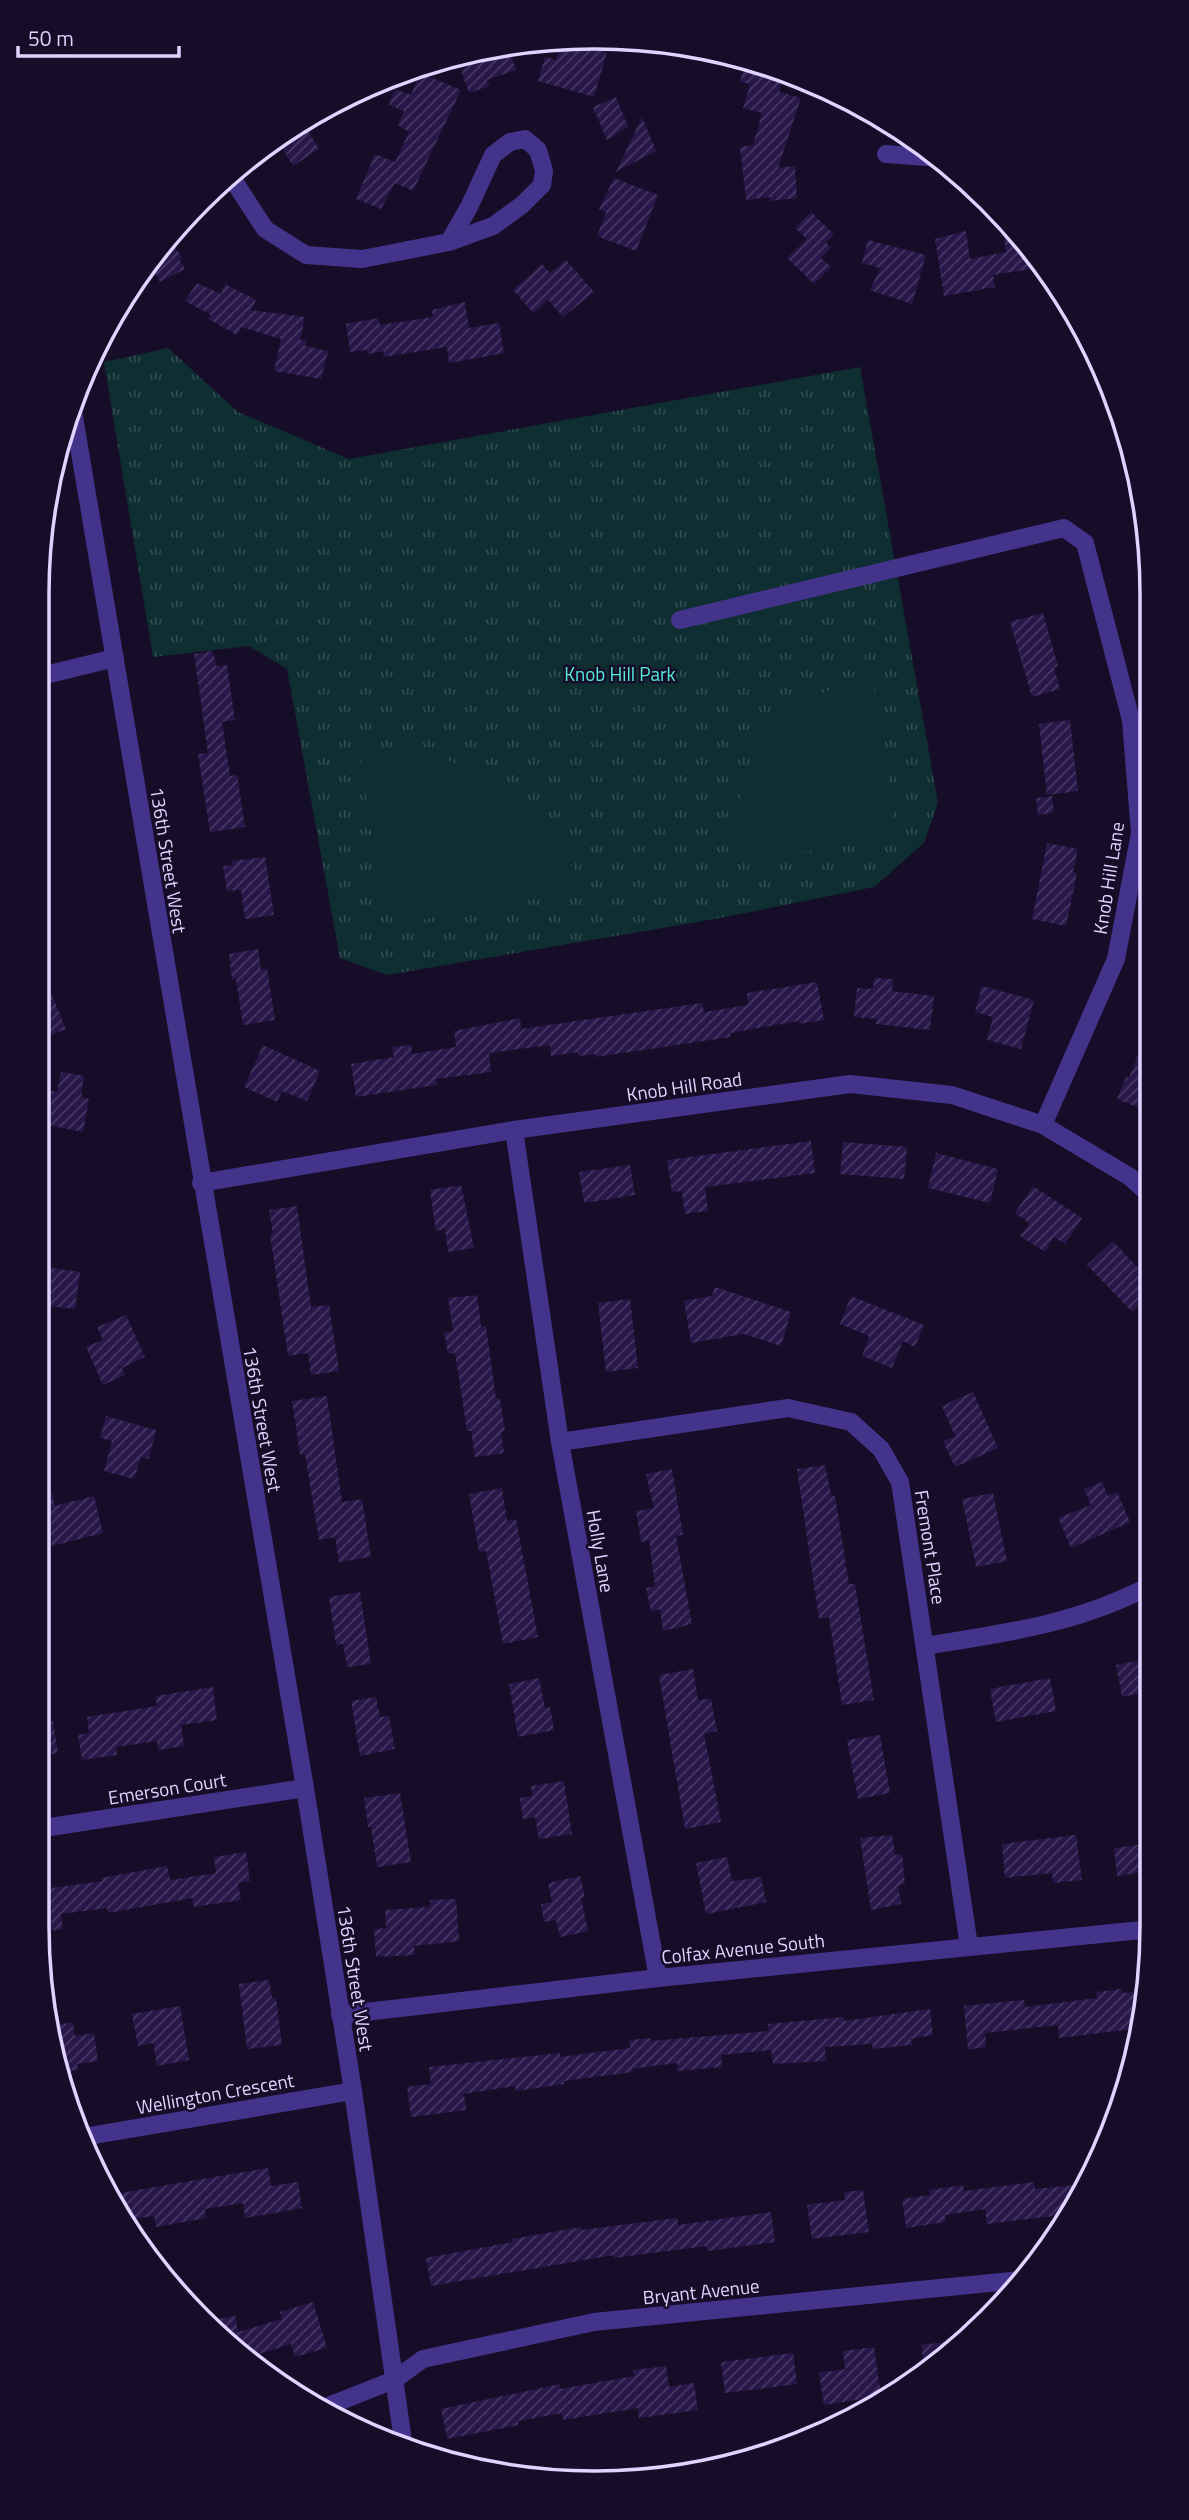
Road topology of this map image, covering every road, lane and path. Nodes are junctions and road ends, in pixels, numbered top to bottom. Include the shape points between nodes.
1 (886, 154) dead end
2 (919, 156) edge
3 (235, 184) edge
4 (449, 242) junction
5 (76, 427) edge
6 (680, 620) dead end
7 (115, 658) junction
8 (49, 674) edge
9 (1043, 1125) junction
10 (514, 1130) junction
11 (201, 1183) junction
12 (1140, 1186) edge
13 (560, 1442) junction
14 (1140, 1591) edge
15 (925, 1646) junction
16 (304, 1788) junction
17 (49, 1827) edge
18 (1140, 1930) edge
19 (969, 1946) junction
20 (658, 1978) junction
21 (340, 2015) junction
22 (353, 2091) junction
23 (92, 2136) edge
24 (1008, 2281) edge
25 (394, 2380) junction
26 (333, 2404) edge
27 (402, 2435) edge

1 - 2 street
3 - 4 street via 265,229 306,255 362,259
4 - 4 street via 493,226 542,185 538,150 525,139 510,142 493,155
5 - 7 street, 136th Street West
6 - 9 street, Knob Hill Lane via 1064,528 1085,543 1131,720 1140,832 1116,959
7 - 8 street
7 - 11 street, 136th Street West
9 - 10 street, Knob Hill Road via 951,1095 850,1084
9 - 12 street, Knob Hill Road
10 - 11 street, Knob Hill Road
10 - 13 street, Holly Lane
11 - 16 street, 136th Street West
13 - 15 street, Fremont Place via 788,1408 851,1422 881,1449 900,1482
13 - 20 street, Holly Lane
14 - 15 street via 1043,1627
15 - 19 street, Fremont Place
16 - 17 street, Emerson Court
16 - 21 street, 136th Street West
18 - 19 street, Colfax Avenue South
19 - 20 street, Colfax Avenue South
20 - 21 street, Colfax Avenue South
21 - 22 street, 136th Street West
22 - 23 street, Wellington Crescent
22 - 25 street, 136th Street West
24 - 25 street, Bryant Avenue via 594,2322 422,2359
25 - 26 street, Bryant Avenue
25 - 27 street, 136th Street West

